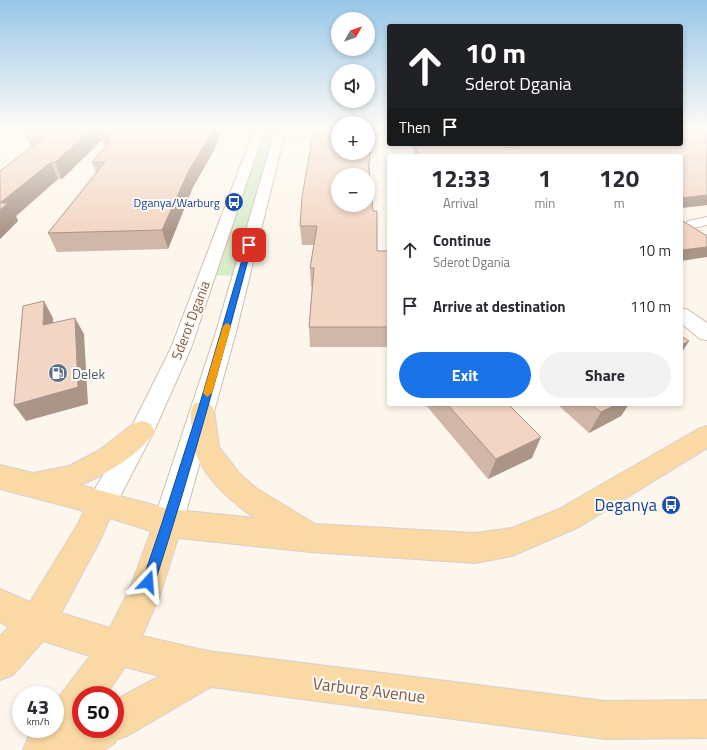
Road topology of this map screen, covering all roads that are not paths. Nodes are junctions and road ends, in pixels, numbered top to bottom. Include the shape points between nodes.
1 (259, 163) edge
2 (265, 163) edge
3 (683, 315) edge
4 (707, 334) edge
5 (202, 410) junction
6 (142, 431) junction
7 (707, 436) edge
8 (0, 477) edge
9 (28, 484) junction
10 (102, 503) junction
11 (168, 523) junction
12 (311, 538) junction
13 (0, 606) edge
14 (37, 622) junction
15 (118, 648) junction
16 (0, 662) edge
17 (208, 669) junction
18 (90, 686) edge
19 (72, 710) edge
20 (124, 716) edge
21 (707, 719) edge
22 (87, 738) edge
23 (43, 750) edge
24 (68, 750) edge

1 - 6 street, Sderot Dgania
2 - 5 street via 226,332
3 - 4 street
5 - 11 street
5 - 12 main road via 207,449 230,482 266,511
6 - 9 main road via 108,460 88,471 69,478
6 - 10 street, Sderot Dgania
7 - 12 main road via 569,518 512,542 475,548
8 - 9 main road
9 - 10 main road
10 - 11 main road
10 - 14 main road via 88,534
11 - 12 main road
11 - 15 main road via 144,594
13 - 14 main road, Varburg Avenue
14 - 15 main road, Varburg Avenue
14 - 16 main road
15 - 17 main road, Varburg Avenue
15 - 18 main road
17 - 20 main road
17 - 21 main road, Varburg Avenue via 605,720
19 - 23 main road
22 - 24 main road

